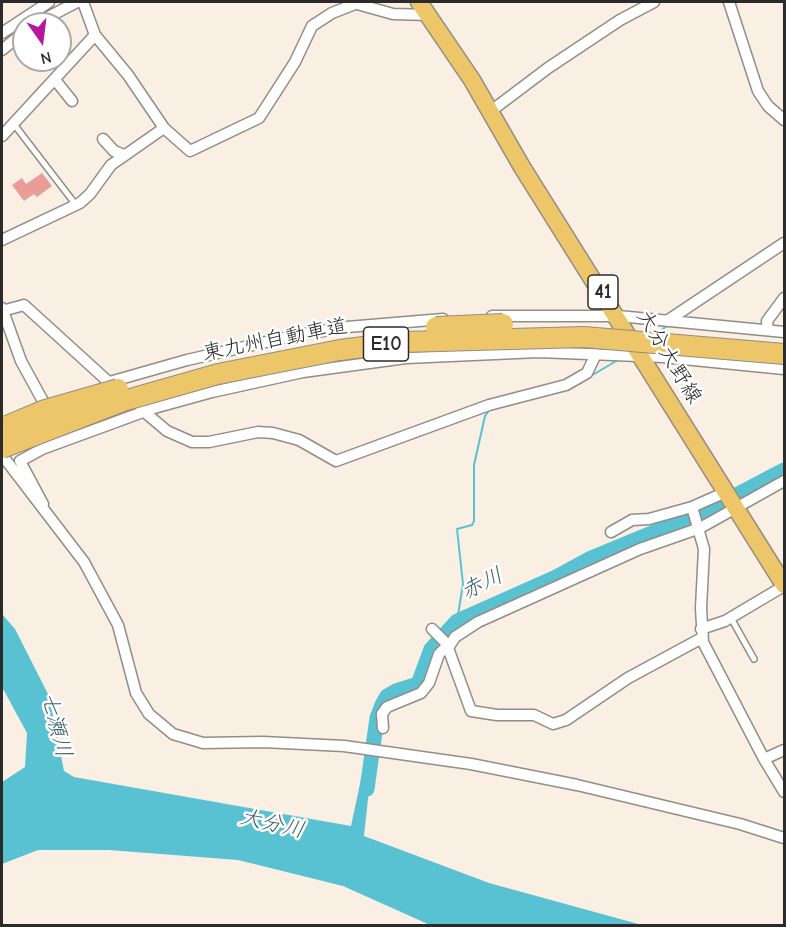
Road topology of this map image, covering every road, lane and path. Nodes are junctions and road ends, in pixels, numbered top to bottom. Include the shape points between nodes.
1 (49, 2) edge
2 (77, 2) edge
3 (82, 2) edge
4 (654, 2) edge
5 (729, 2) edge
6 (353, 3) edge
7 (424, 8) edge
8 (58, 12) edge
9 (2, 33) edge
10 (95, 34) junction
11 (57, 81) dead end
12 (72, 101) dead end
13 (491, 111) junction
14 (784, 120) edge
15 (13, 123) junction
16 (164, 128) junction
17 (2, 136) edge
18 (103, 139) dead end
19 (124, 155) junction
20 (76, 205) junction
21 (2, 240) edge
22 (784, 243) edge
23 (784, 298) edge
24 (2, 310) edge
25 (618, 316) junction
26 (667, 321) junction
27 (768, 330) junction
28 (784, 332) edge
29 (784, 341) edge
30 (596, 354) junction
31 (784, 354) edge
32 (642, 356) junction
33 (784, 369) edge
34 (114, 386) junction
35 (44, 403) junction
36 (143, 411) junction
37 (2, 421) edge
38 (59, 424) junction
39 (2, 428) edge
40 (2, 434) edge
41 (2, 448) edge
42 (2, 456) edge
43 (784, 481) edge
44 (726, 492) junction
45 (692, 507) junction
46 (736, 508) junction
47 (47, 514) junction
48 (700, 528) junction
49 (611, 532) dead end
50 (784, 585) edge
51 (730, 617) junction
52 (432, 629) dead end
53 (702, 633) junction
54 (448, 645) junction
55 (754, 658) dead end
56 (383, 728) dead end
57 (784, 750) edge
58 (764, 759) junction
59 (784, 792) edge
60 (784, 838) edge

1 - 9 street
2 - 8 street
3 - 10 street
4 - 13 street via 548,68
5 - 14 street via 760,95
6 - 7 street via 399,15
6 - 16 street via 312,26 292,66 256,120 190,151
7 - 13 main road, 大分大野線 / 41
10 - 15 street
10 - 16 street
11 - 12 street
13 - 25 main road, 大分大野線 / 41 via 527,175
15 - 17 street
15 - 20 lane
16 - 19 street
18 - 19 street
19 - 20 street via 107,168 90,194
20 - 21 street
22 - 26 street
23 - 27 street via 767,321
24 - 34 street via 24,305
24 - 35 street via 23,366
25 - 26 street
25 - 32 main road, 大分大野線 / 41
25 - 34 street via 501,315 347,327 251,344
26 - 27 street
27 - 28 street
29 - 34 highway, 東九州自動車道 / E10, bridge via 644,328 464,325 271,350
30 - 32 street
30 - 36 street via 502,352 357,363 260,381
30 - 36 street via 589,371 566,385 489,405 336,460 299,440 267,432 192,442 167,431
31 - 38 highway, 東九州自動車道 / E10, bridge via 584,337 403,342 339,350 218,374
32 - 33 street
32 - 44 main road, 大分大野線 / 41
34 - 35 street
34 - 36 street
34 - 39 highway, bridge
34 - 40 highway, 東九州自動車道 / E10, bridge
35 - 37 street
36 - 47 street via 78,434 20,461
38 - 41 highway, 東九州自動車道 / E10, bridge
38 - 42 highway, bridge
42 - 47 street
43 - 46 street
44 - 45 street
44 - 46 main road, 大分大野線 / 41
45 - 48 street
45 - 49 street via 632,520
46 - 48 street
46 - 50 main road, 大分大野線 / 41
47 - 60 street via 84,562 118,625 142,705 173,734 203,743 344,746 471,764 588,788
48 - 53 street via 705,555
48 - 54 street via 640,549 478,622
50 - 51 street
51 - 53 street
51 - 55 lane
52 - 54 street
53 - 54 street via 566,720 553,724 534,715 471,711
53 - 58 street via 709,658
54 - 56 street via 424,690 387,707 382,714
57 - 58 street
58 - 59 street

